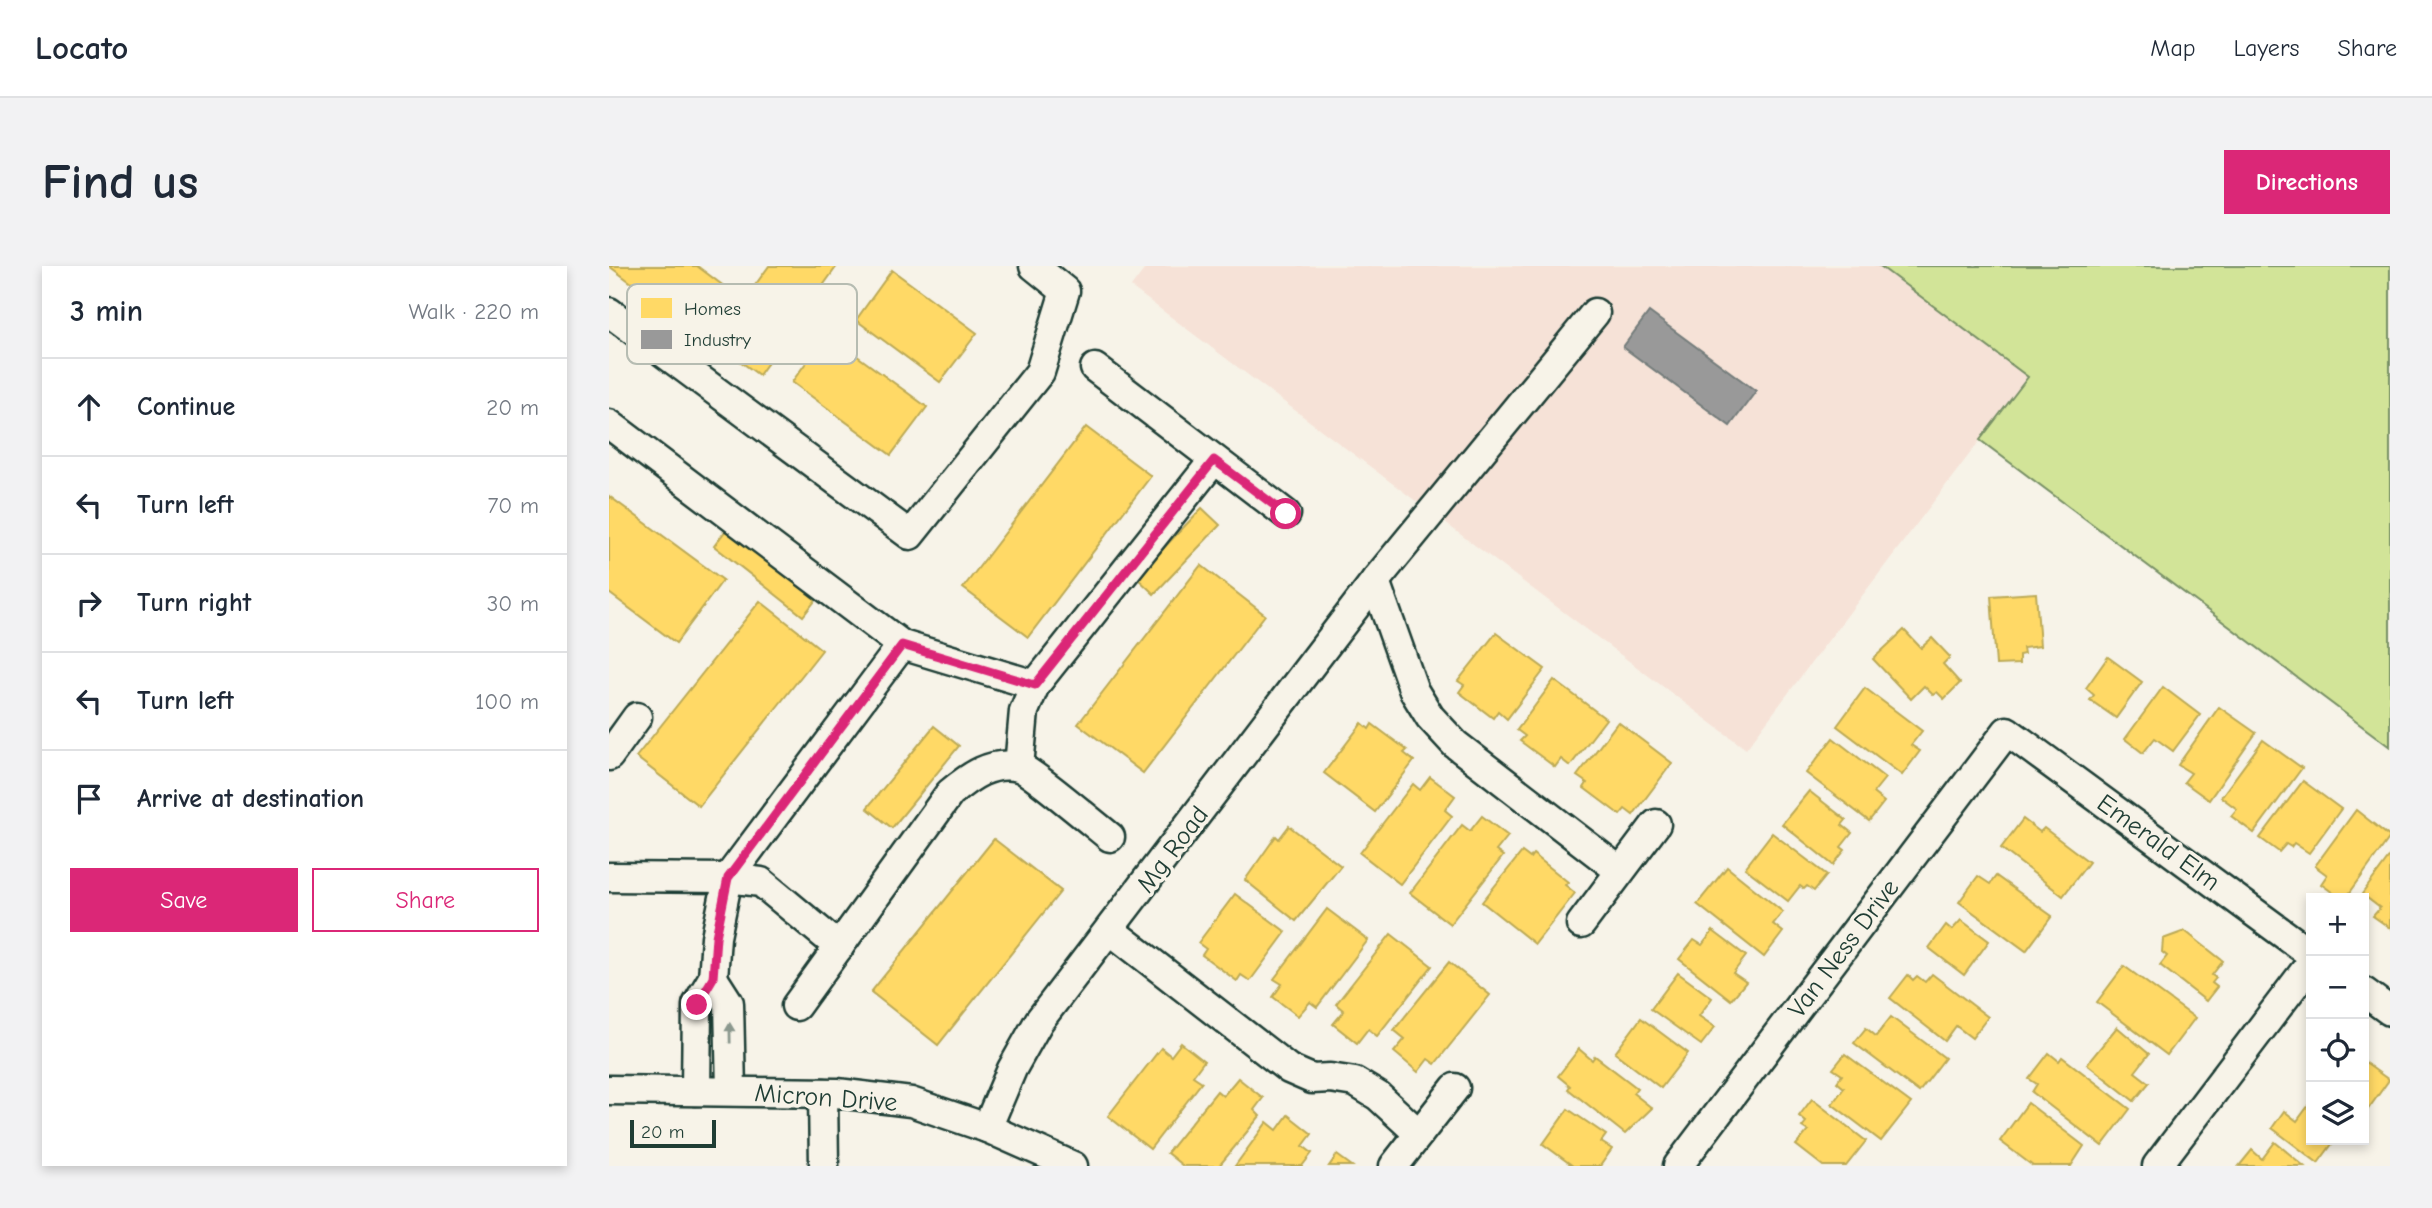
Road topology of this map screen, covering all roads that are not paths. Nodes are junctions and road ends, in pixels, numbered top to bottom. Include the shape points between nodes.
1 (1034, 266) edge
2 (609, 312) edge
3 (1595, 313) dead end
4 (627, 325) edge
5 (679, 364) edge
6 (1095, 368) dead end
7 (609, 424) edge
8 (1214, 460) junction
9 (1286, 514) dead end
10 (1375, 581) junction
11 (902, 645) junction
12 (1035, 685) junction
13 (637, 717) dead end
14 (2007, 731) joint
15 (609, 756) edge
16 (1019, 767) junction
17 (1656, 824) dead end
18 (1110, 837) dead end
19 (1620, 872) junction
20 (609, 877) edge
21 (728, 878) junction
22 (1581, 924) dead end
23 (1110, 930) junction
24 (839, 947) junction
25 (2306, 950) edge
26 (2306, 970) edge
27 (713, 978) junction
28 (2369, 996) edge
29 (796, 1006) dead end
30 (2390, 1011) edge
31 (1455, 1088) dead end
32 (609, 1090) edge
33 (695, 1091) junction
34 (731, 1091) junction
35 (823, 1093) junction
36 (986, 1128) junction
37 (1419, 1134) junction
38 (824, 1166) edge
39 (1073, 1166) edge
40 (1394, 1166) edge
41 (1678, 1166) edge
42 (2157, 1166) edge

1 - 5 street via 1065,291 1040,372 910,535
2 - 4 street
3 - 10 street, Mg Road
6 - 8 street
7 - 11 street
8 - 9 street
8 - 12 street
10 - 19 street via 1414,691 1430,717 1455,744
10 - 23 street, Mg Road
11 - 12 street
11 - 21 street
12 - 16 street via 1024,711
13 - 15 street
14 - 25 street, Emerald Elm
14 - 41 street, Van Ness Drive
16 - 18 street
16 - 24 street via 990,768 950,793
17 - 19 street
19 - 22 street
20 - 21 street
21 - 24 street via 761,882
21 - 27 street
23 - 36 street, Mg Road via 1039,1021
23 - 37 street via 1289,1069 1311,1079 1355,1083 1378,1096
24 - 29 street
26 - 42 street
27 - 33 street via 697,1005
34 -> 27 street via 729,1003
28 - 30 street
31 - 37 street
32 - 33 street, Micron Drive
33 - 34 street, Micron Drive
34 - 35 street, Micron Drive
35 - 36 street, Micron Drive via 911,1102
35 - 38 street
36 - 39 street, Micron Drive
37 - 40 street

